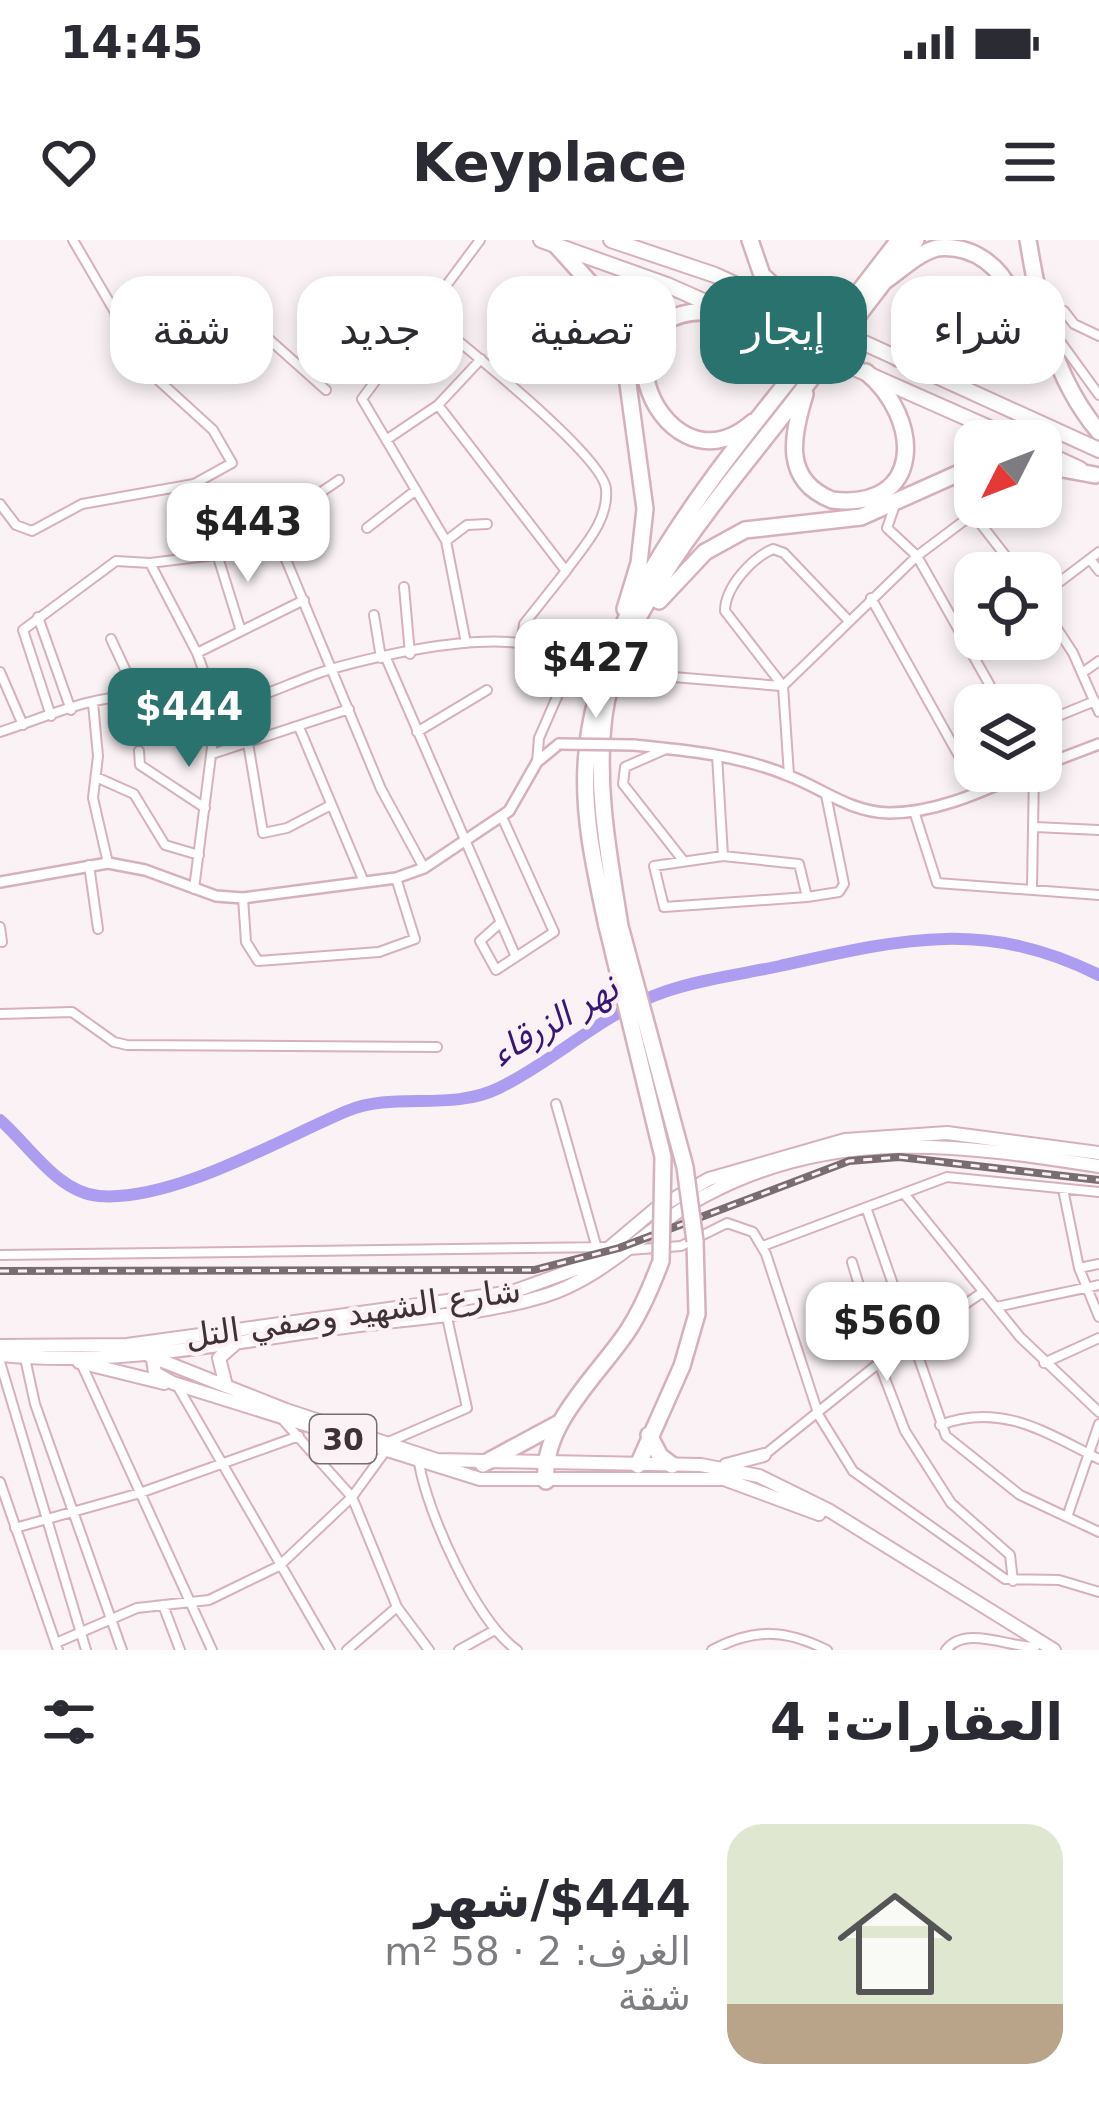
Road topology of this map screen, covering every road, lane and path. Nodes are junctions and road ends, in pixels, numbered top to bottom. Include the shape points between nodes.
1 (73, 240) edge
2 (480, 240) edge
3 (611, 240) edge
4 (750, 240) edge
5 (881, 240) edge
6 (899, 240) edge
7 (916, 240) edge
8 (1028, 240) edge
9 (548, 242) edge
10 (455, 276) edge
11 (714, 276) edge
12 (763, 276) edge
13 (866, 276) edge
14 (892, 276) edge
15 (1006, 276) edge
16 (1035, 276) edge
17 (891, 277) edge
18 (867, 281) edge
19 (882, 283) junction
20 (867, 297) edge
21 (110, 301) edge
22 (700, 301) edge
23 (700, 311) edge
24 (1065, 312) edge
25 (1099, 336) edge
26 (273, 343) edge
27 (463, 344) edge
28 (1065, 347) edge
29 (482, 359) junction
30 (487, 363) edge
31 (867, 372) edge
32 (867, 373) edge
33 (161, 384) edge
34 (374, 384) edge
35 (511, 384) edge
36 (795, 384) edge
37 (800, 384) edge
38 (806, 384) edge
39 (955, 384) edge
40 (1065, 384) edge
41 (326, 390) dead end
42 (1099, 394) edge
43 (438, 405) junction
44 (764, 412) junction
45 (972, 420) edge
46 (1099, 432) edge
47 (386, 440) junction
48 (1099, 450) edge
49 (1062, 460) edge
50 (1062, 469) edge
51 (954, 476) edge
52 (1097, 476) edge
53 (339, 480) dead end
54 (416, 490) junction
55 (895, 503) junction
56 (0, 505) edge
57 (487, 524) dead end
58 (368, 529) dead end
59 (446, 541) junction
60 (280, 547) junction
61 (1003, 552) edge
62 (217, 554) junction
63 (1095, 555) edge
64 (917, 556) junction
65 (150, 563) junction
66 (566, 571) junction
67 (1099, 571) edge
68 (1062, 582) edge
69 (404, 587) dead end
70 (871, 598) junction
71 (304, 600) junction
72 (374, 615) dead end
73 (38, 617) junction
74 (848, 620) junction
75 (240, 628) junction
76 (627, 629) junction
77 (1062, 637) edge
78 (111, 639) dead end
79 (521, 640) junction
80 (466, 643) junction
81 (197, 653) junction
82 (410, 653) junction
83 (384, 658) junction
84 (1099, 661) edge
85 (332, 669) junction
86 (0, 672) edge
87 (1082, 673) junction
88 (661, 676) dead end
89 (989, 684) edge
90 (783, 686) junction
91 (487, 690) dead end
92 (138, 697) junction
93 (1095, 701) junction
94 (93, 703) junction
95 (217, 708) junction
96 (349, 709) junction
97 (70, 710) junction
98 (1099, 712) edge
99 (1062, 714) edge
100 (51, 716) junction
101 (23, 725) junction
102 (299, 728) junction
103 (0, 732) edge
104 (417, 732) junction
105 (248, 743) junction
106 (1099, 744) edge
107 (954, 747) edge
108 (668, 748) junction
109 (139, 751) dead end
110 (212, 754) junction
111 (717, 755) junction
112 (1062, 758) edge
113 (537, 762) junction
114 (788, 775) junction
115 (96, 777) junction
116 (979, 792) edge
117 (1035, 792) edge
118 (826, 795) junction
119 (332, 805) junction
120 (205, 808) junction
121 (914, 811) junction
122 (502, 817) junction
123 (1034, 827) junction
124 (1099, 830) edge
125 (463, 844) junction
126 (199, 855) junction
127 (723, 856) junction
128 (682, 859) junction
129 (108, 863) junction
130 (89, 865) junction
131 (424, 868) junction
132 (396, 878) junction
133 (0, 882) edge
134 (364, 882) junction
135 (1032, 887) junction
136 (194, 889) junction
137 (1099, 895) edge
138 (807, 897) junction
139 (243, 898) junction
140 (499, 924) junction
141 (614, 926) junction
142 (0, 927) edge
143 (98, 929) dead end
144 (2, 942) edge
145 (516, 957) junction
146 (0, 1014) edge
147 (437, 1047) dead end
148 (556, 1104) dead end
149 (1099, 1153) edge
150 (1099, 1166) edge
151 (1063, 1189) junction
152 (1099, 1192) edge
153 (906, 1196) junction
154 (867, 1210) junction
155 (596, 1245) junction
156 (763, 1246) junction
157 (620, 1248) junction
158 (0, 1255) edge
159 (851, 1262) dead end
160 (1099, 1264) edge
161 (1079, 1268) junction
162 (1099, 1285) edge
163 (1085, 1286) junction
164 (982, 1292) junction
165 (996, 1307) junction
166 (446, 1313) junction
167 (1099, 1316) edge
168 (1099, 1338) edge
169 (160, 1341) junction
170 (239, 1341) junction
171 (910, 1343) junction
172 (127, 1345) junction
173 (0, 1354) edge
174 (149, 1356) junction
175 (25, 1358) junction
176 (66, 1359) junction
177 (81, 1363) junction
178 (880, 1363) junction
179 (1044, 1363) junction
180 (175, 1384) junction
181 (226, 1388) junction
182 (197, 1392) junction
183 (1099, 1412) edge
184 (191, 1415) junction
185 (819, 1417) junction
186 (282, 1419) junction
187 (563, 1420) junction
188 (1099, 1424) edge
189 (940, 1425) junction
190 (649, 1435) junction
191 (299, 1436) junction
192 (384, 1449) junction
193 (768, 1455) junction
194 (1094, 1457) edge
195 (221, 1463) junction
196 (419, 1463) junction
197 (483, 1464) junction
198 (672, 1465) junction
199 (719, 1466) junction
200 (637, 1472) junction
201 (545, 1473) junction
202 (744, 1478) junction
203 (768, 1479) junction
204 (0, 1482) edge
205 (140, 1493) junction
206 (352, 1497) junction
207 (3, 1500) edge
208 (75, 1513) junction
209 (1067, 1517) junction
210 (47, 1519) junction
211 (15, 1528) junction
212 (1099, 1532) edge
213 (279, 1566) junction
214 (1012, 1582) junction
215 (1099, 1592) edge
216 (190, 1603) junction
217 (163, 1604) junction
218 (397, 1607) junction
219 (111, 1618) junction
220 (493, 1631) junction
221 (80, 1632) junction
222 (57, 1647) edge
223 (1037, 1649) edge
224 (86, 1650) edge
225 (122, 1650) edge
226 (180, 1650) edge
227 (212, 1650) edge
228 (330, 1650) edge
229 (346, 1650) edge
230 (429, 1650) edge
231 (459, 1650) edge
232 (517, 1650) edge
233 (712, 1650) edge
234 (827, 1650) edge
235 (946, 1650) edge
236 (1054, 1650) edge

1 - 21 street
2 - 10 street
3 - 11 highway
4 - 12 highway
5 - 13 highway
6 - 18 highway
7 - 19 highway
8 - 16 highway
9 - 22 highway
9 - 76 highway via 601,295 623,347 645,509
14 - 15 highway via 921,255 956,246 991,259
17 - 19 highway
19 - 20 highway
23 - 44 highway via 667,321 647,347 645,386 659,414 691,436 731,435
24 - 25 street
26 - 41 street
27 - 29 street
28 - 42 street
29 - 30 street
29 - 43 street
31 - 45 highway
32 - 38 highway via 897,405 908,451 896,477 858,501 823,496 796,466 793,434
33 - 56 street via 226,445 231,466 194,484 82,504 32,530
34 - 47 street via 362,399
35 - 66 street via 592,460 606,484 601,521
36 - 44 highway
37 - 76 highway
39 - 48 highway
40 - 46 highway
43 - 47 street
43 - 66 street
44 - 76 highway
47 - 54 street
49 - 52 highway
50 - 52 highway
51 - 55 highway
53 - 60 street via 278,518
54 - 58 street
54 - 59 street
55 - 64 street via 886,524
55 - 76 highway via 861,517 770,525 723,540
57 - 59 street via 467,525
59 - 80 street
60 - 62 street
60 - 71 street
61 - 64 street via 975,514
62 - 65 street
62 - 75 street
63 - 67 street
63 - 68 street
64 - 70 street
64 - 89 street
65 - 73 street via 116,561
65 - 81 street
66 - 79 street via 524,624
69 - 82 street
70 - 74 street
70 - 107 street
71 - 75 street
71 - 85 street
72 - 83 street
73 - 97 street
73 - 100 street via 21,637
74 - 90 street
74 - 90 street via 784,553 760,556 728,593 725,611
75 - 81 street
76 - 141 highway via 600,758
77 - 87 street
78 - 92 street
79 - 80 street
79 - 113 street via 548,650 567,674
80 - 82 street
81 - 95 street
82 - 83 street
83 - 85 street
83 - 104 street
84 - 87 street
85 - 95 street
85 - 96 street
86 - 101 street
87 - 93 street
88 - 90 street
90 - 114 street
91 - 104 street
92 - 94 street
92 - 95 street
93 - 98 street
93 - 99 street
94 - 97 street
94 - 115 street
95 - 110 street
96 - 102 street
96 - 131 street
97 - 100 street
100 - 101 street
101 - 103 street
102 - 105 street
102 - 119 street
104 - 125 street
105 - 110 street
105 - 119 street via 263,833
106 - 112 street
108 - 111 street
108 - 113 street, bridge via 559,744
108 - 128 street via 625,767 623,784
109 - 120 street via 140,765
110 - 120 street
111 - 114 street
111 - 127 street
113 - 122 street
114 - 118 street
115 - 126 street via 134,794 165,845
115 - 129 street
116 - 121 street
117 - 123 street
118 - 121 street via 859,809
118 - 138 street via 844,884
119 - 134 street
120 - 126 street
121 - 135 street via 934,881
122 - 125 street
122 - 145 street via 554,932
123 - 124 street
123 - 135 street
125 - 131 street
125 - 140 street
126 - 136 street
127 - 128 street
127 - 138 street via 799,864
128 - 138 street via 652,868 668,909
129 - 130 street
129 - 136 street
130 - 133 street
130 - 143 street
131 - 132 street
132 - 134 street
132 - 139 street via 415,939 379,952 258,961 248,950
134 - 139 street
135 - 137 street
136 - 139 street
140 - 145 street
140 - 145 street via 480,941 491,966 499,970
141 - 187 highway, bridge via 663,1157 662,1261 628,1330
141 - 190 highway, bridge via 686,1167 695,1241 697,1314
142 - 144 street
146 - 147 street via 72,1012 127,1045
148 - 155 street
149 - 157 main road, شارع الشهيد وصفي التل via 947,1133 845,1140 709,1179 654,1210
150 - 157 main road, شارع الشهيد وصفي التل via 941,1143 873,1146 710,1193
151 - 152 street
151 - 153 street via 947,1177
151 - 161 street
153 - 154 street
153 - 164 street
154 - 156 street
154 - 171 street
155 - 157 street
155 - 158 street
156 - 157 street via 744,1226 727,1223 674,1248
156 - 185 street
157 - 166 main road, شارع الشهيد وصفي التل via 597,1272 546,1296
157 - 169 main road, شارع الشهيد وصفي التل via 512,1292
159 - 178 street
160 - 161 street
161 - 163 street
162 - 163 street
163 - 165 street
163 - 167 street
164 - 165 street
164 - 171 street
165 - 179 street
166 - 170 main road, شارع الشهيد وصفي التل
166 - 192 street via 467,1408
168 - 179 street
169 - 172 main road, شارع الشهيد وصفي التل
169 - 174 main road
170 - 174 main road, شارع الشهيد وصفي التل
170 - 181 main road via 219,1358
171 - 178 street
171 - 189 street
172 - 173 main road, شارع الشهيد وصفي التل / 30
172 - 174 main road, 30
173 - 175 main road, شارع الشهيد وصفي التل / 30
173 - 210 street
174 - 176 main road, شارع الشهيد وصفي التل / 30
174 - 180 main road, 30 via 155,1373
174 - 181 main road, 30
175 - 176 main road, شارع الشهيد وصفي التل / 30
175 - 208 street
176 - 177 main road
177 - 180 main road
177 - 205 street
178 - 185 street
178 - 214 street via 905,1431 951,1503 1010,1555
179 - 183 street
180 - 182 main road, 30
180 - 184 street
181 - 192 main road, 30
182 - 184 street
182 - 186 main road, 30
184 - 195 street
185 - 193 street
185 - 214 street via 861,1479
186 - 191 street
186 - 192 main road, 30
187 - 197 highway
187 - 201 highway
188 - 194 street
189 - 194 street via 976,1414 1010,1417
189 - 209 street via 950,1442 1020,1495
190 - 198 highway
190 - 200 highway
191 - 195 street
191 - 206 street
192 - 196 main road, 30
192 - 197 main road, 30
192 - 206 street
193 - 199 main road
193 - 202 street
193 - 203 main road
194 - 209 street
195 - 205 street
195 - 213 street
196 - 201 main road, 30 via 480,1479
196 - 220 street
197 - 201 main road, 30
198 - 199 main road, 30
198 - 200 main road, 30
199 - 202 main road, 30
200 - 201 main road, 30
200 - 202 main road, 30
202 - 203 main road, 30
202 - 223 main road, 30 via 828,1518
203 - 236 main road, 30
204 - 207 street
205 - 208 street
205 - 216 street
206 - 213 street
206 - 218 street
207 - 211 street
208 - 210 street
208 - 219 street
209 - 212 street
210 - 211 street
210 - 221 street
211 - 222 street
213 - 216 street
213 - 228 street
214 - 215 street via 1060,1580
216 - 217 street
216 - 227 street
217 - 219 street
217 - 226 street
218 - 229 street
218 - 230 street
219 - 221 street
219 - 225 street
220 - 231 street
220 - 232 street
221 - 222 street
221 - 224 street
223 - 235 street via 968,1637
233 - 234 street via 768,1632

